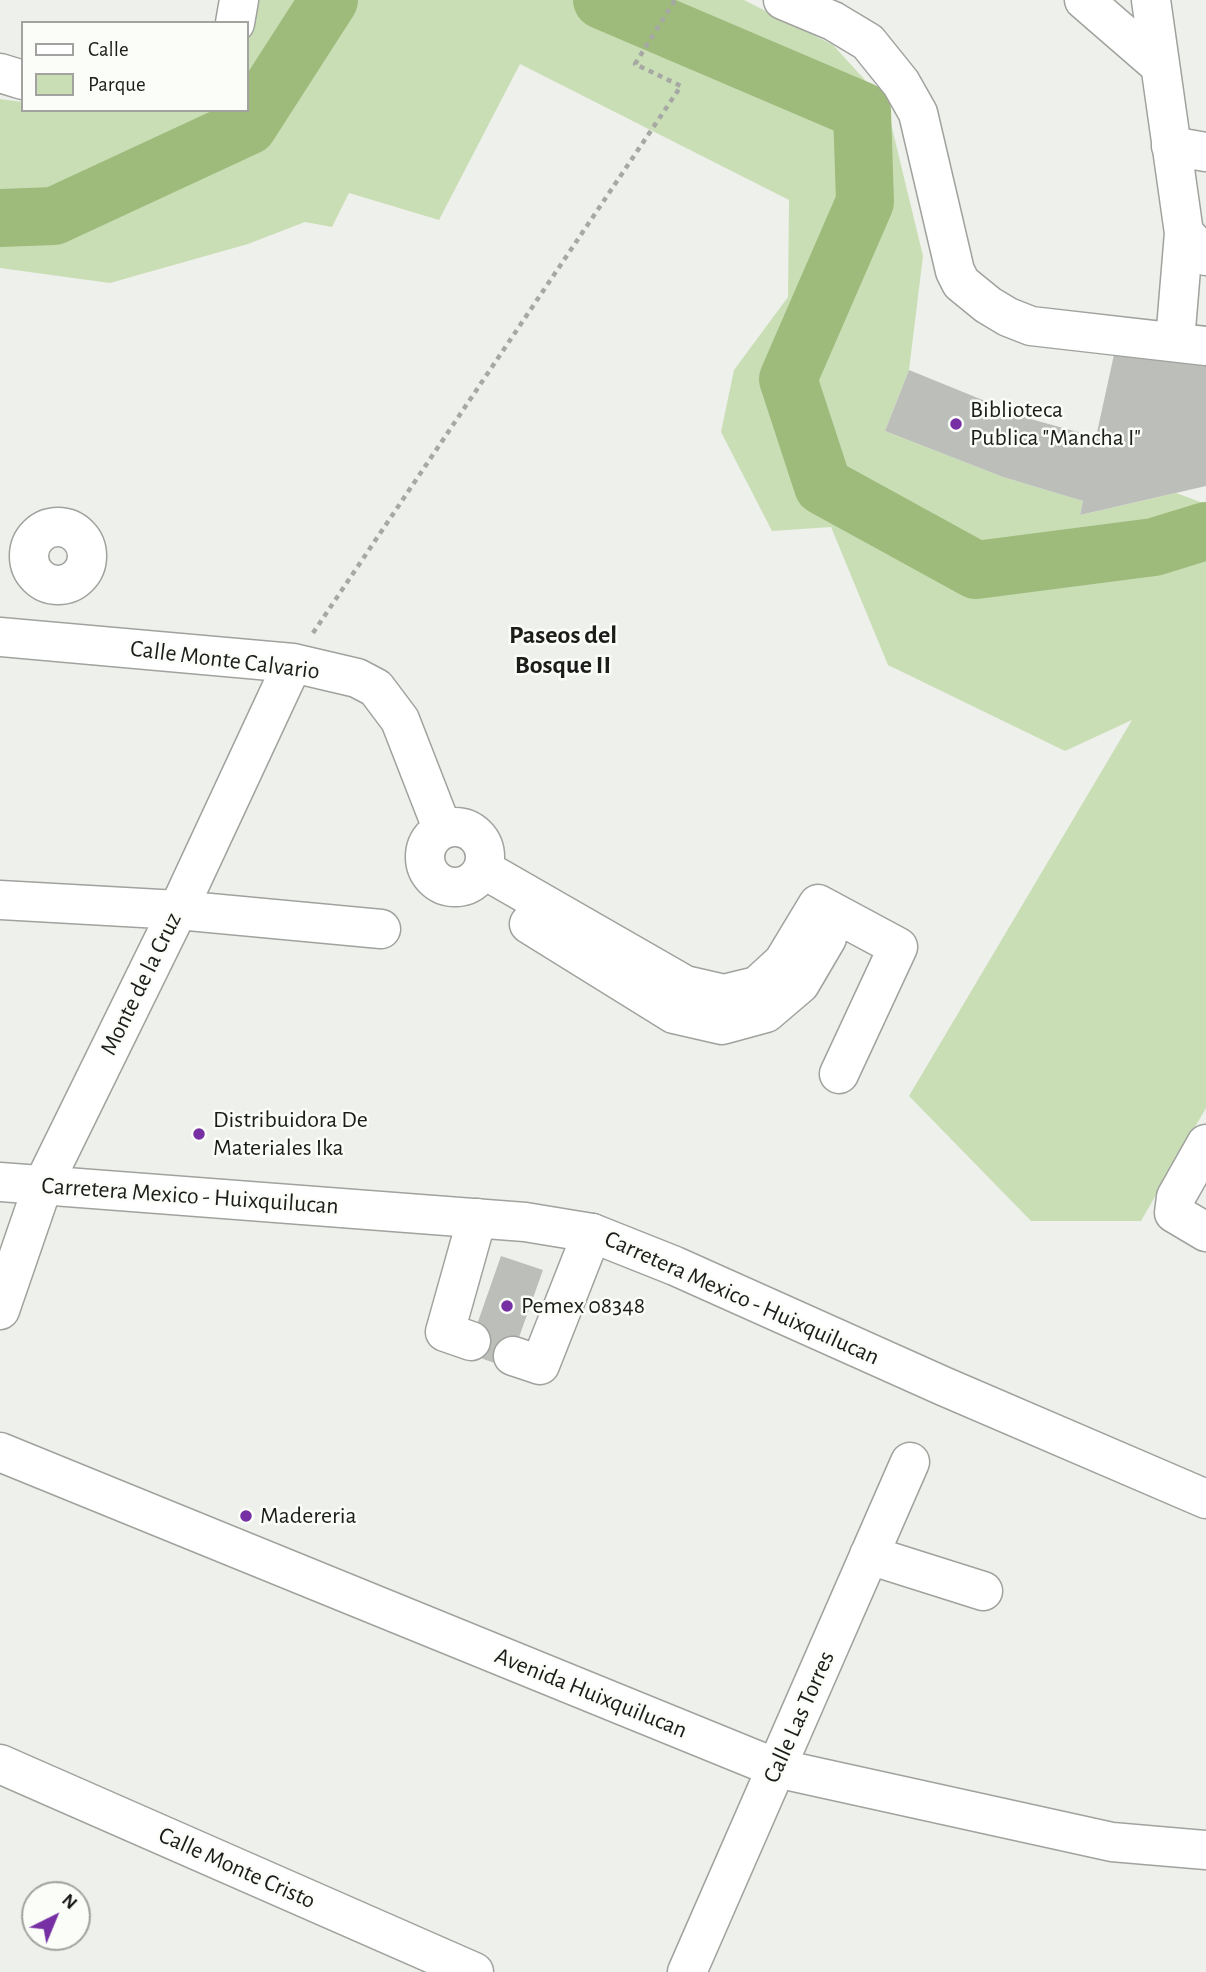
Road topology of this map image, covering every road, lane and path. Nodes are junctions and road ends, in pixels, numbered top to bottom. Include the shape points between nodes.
1 (239, 0) edge
2 (675, 0) edge
3 (783, 0) edge
4 (1084, 0) edge
5 (1151, 0) edge
6 (235, 21) edge
7 (1159, 65) junction
8 (0, 73) edge
9 (21, 79) edge
10 (1188, 149) edge
11 (1195, 245) edge
12 (1191, 344) edge
13 (0, 638) edge
14 (293, 663) junction
15 (442, 828) junction
16 (475, 877) junction
17 (0, 900) edge
18 (178, 910) junction
19 (382, 929) dead end
20 (839, 1074) dead end
21 (1206, 1144) edge
22 (0, 1182) edge
23 (43, 1185) junction
24 (477, 1218) junction
25 (592, 1233) junction
26 (1206, 1233) edge
27 (0, 1310) edge
28 (471, 1341) dead end
29 (513, 1356) dead end
30 (0, 1452) edge
31 (910, 1462) dead end
32 (1206, 1499) edge
33 (869, 1555) junction
34 (982, 1591) dead end
35 (0, 1763) edge
36 (776, 1768) junction
37 (1206, 1850) edge
38 (474, 1972) edge
39 (687, 1972) edge

1 - 6 street
2 - 14 path via 635,64 681,86
3 - 12 street via 868,42 901,83 918,113 961,283 998,311 1031,326
4 - 7 street
5 - 7 street
7 - 10 street
8 - 9 street
10 - 11 street
11 - 12 street
13 - 14 street, Calle Monte Calvario
14 - 15 street, Calle Monte Calvario via 357,678 376,688 400,720
14 - 18 street, Monte de la Cruz
15 - 16 street via 467,828 483,845 485,857
15 - 16 street via 426,845 426,869 433,879 455,888
16 - 20 street via 674,1014 722,1025 766,1013 800,984 840,916 898,947
17 - 18 street
18 - 19 street
18 - 23 street, Monte de la Cruz
21 - 26 street via 1176,1197 1174,1213
22 - 23 street, Carretera Mexico - Huixquilucan
23 - 24 street, Carretera Mexico - Huixquilucan
23 - 27 street, Monte de la Cruz
24 - 25 street, Carretera Mexico - Huixquilucan
24 - 28 street via 445,1332
25 - 29 street via 540,1365
25 - 32 street, Carretera Mexico - Huixquilucan
30 - 36 street, Avenida Huixquilucan
31 - 33 street, Calle Las Torres
33 - 34 street
33 - 36 street, Calle Las Torres
35 - 38 street, Calle Monte Cristo
36 - 37 street, Avenida Huixquilucan via 1112,1842
36 - 39 street, Calle Las Torres

